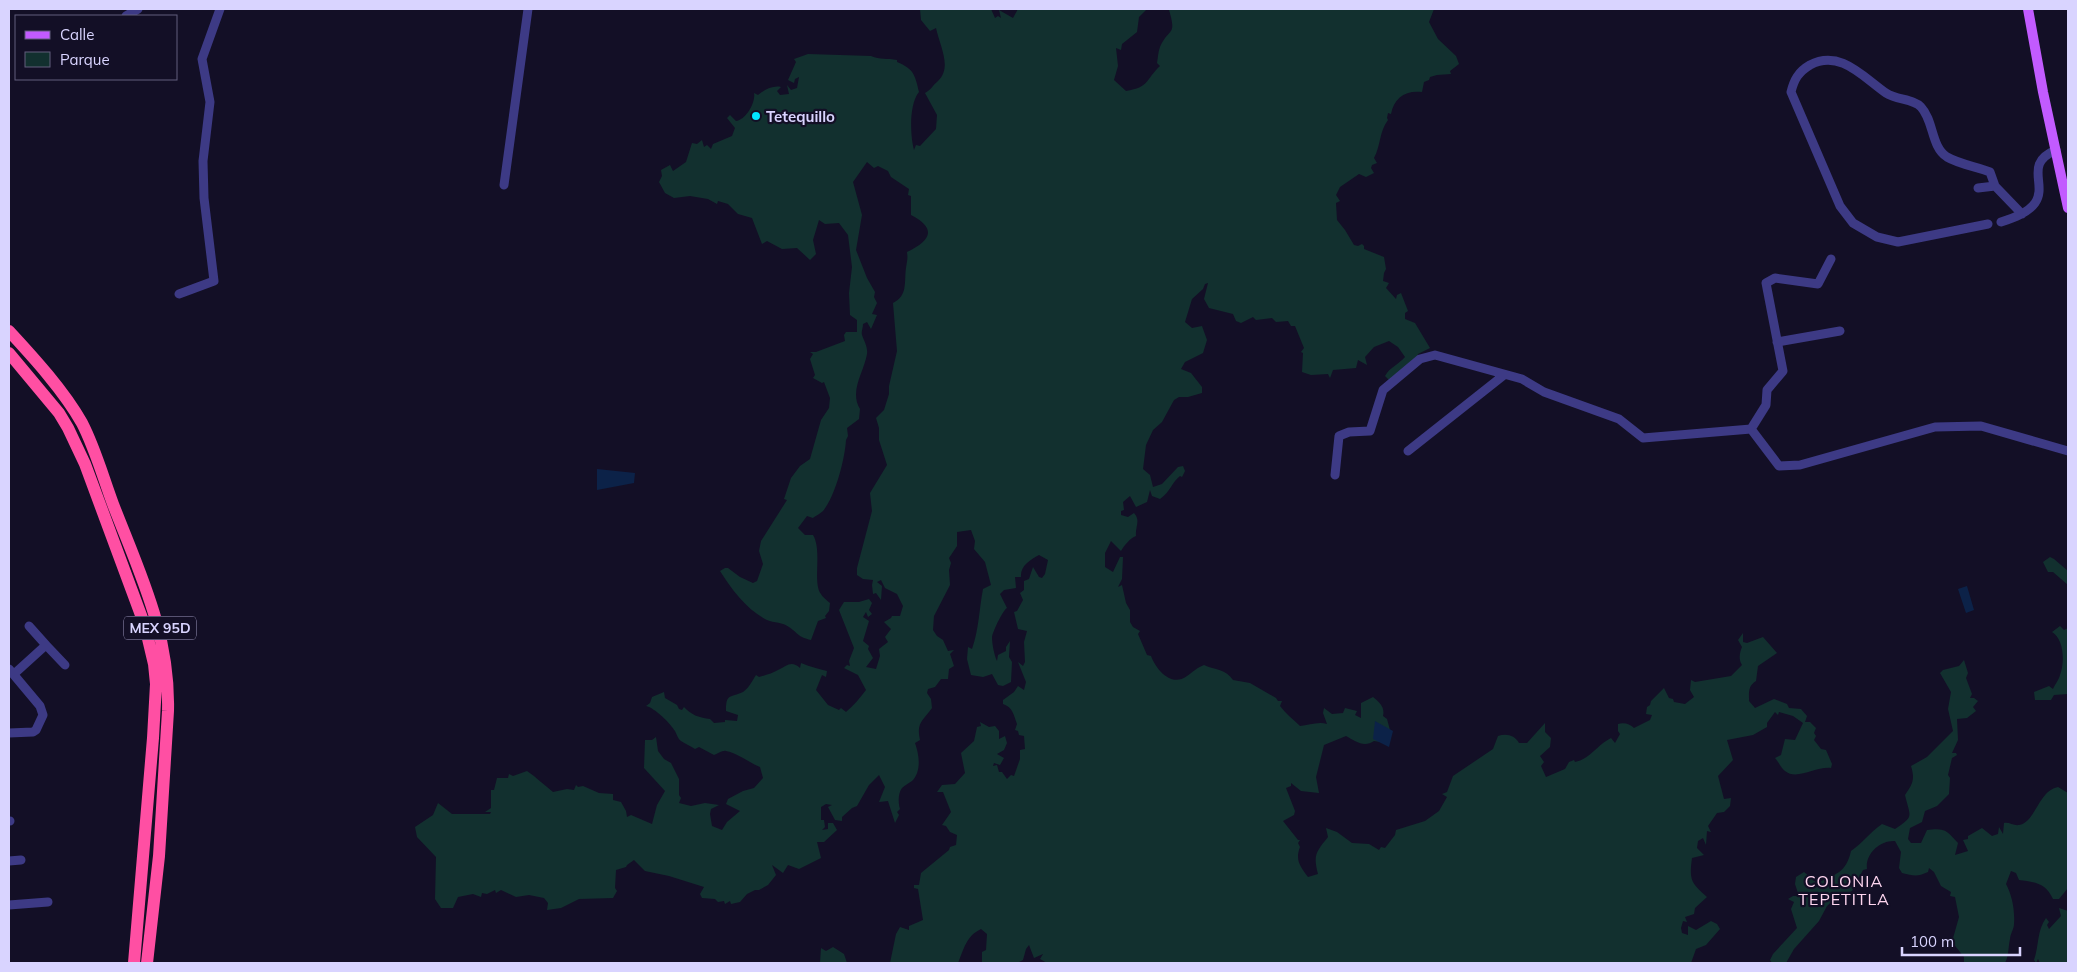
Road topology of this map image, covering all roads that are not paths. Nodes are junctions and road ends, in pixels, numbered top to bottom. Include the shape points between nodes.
1 (220, 9) edge
2 (528, 9) edge
3 (2028, 9) edge
4 (2056, 150) junction
5 (504, 185) dead end
6 (1996, 186) junction
7 (1978, 188) dead end
8 (2068, 208) edge
9 (2022, 214) junction
10 (2001, 222) dead end
11 (1988, 224) dead end
12 (1831, 259) dead end
13 (179, 294) dead end
14 (9, 331) edge
15 (1840, 331) dead end
16 (1777, 342) junction
17 (9, 353) edge
18 (1504, 375) junction
19 (1751, 429) junction
20 (1408, 451) dead end
21 (2068, 451) edge
22 (1335, 475) dead end
23 (29, 626) dead end
24 (46, 644) junction
25 (65, 665) dead end
26 (11, 672) edge
27 (9, 733) edge
28 (21, 860) dead end
29 (9, 861) edge
30 (48, 902) dead end
31 (9, 905) edge
32 (134, 963) edge
33 (146, 963) edge

1 - 13 street via 202,59 210,102 203,161 214,281
2 - 5 street
3 - 4 main road
4 - 8 main road
4 - 9 street via 2041,159 2036,201
6 - 7 street
6 - 9 street
6 - 11 street via 1990,172 1947,157 1939,149 1929,119 1920,106 1888,94 1842,61 1820,60 1795,78 1791,92 1840,206 1853,223 1877,237 1898,242
9 - 10 street
12 - 16 street via 1818,284 1775,278 1766,283
14 - 33 highway, MEX 95D via 82,424 149,598 164,646 168,711 159,856
15 - 16 street
16 - 19 street via 1783,371 1767,390 1766,405
17 - 32 highway, MEX 95D via 58,412 77,444 146,626 152,650 156,684 153,738
18 - 19 street via 1522,379 1544,392 1619,418 1643,438
18 - 20 street
18 - 22 street via 1436,355 1420,359 1382,390 1370,431 1339,436
19 - 21 street via 1779,466 1800,466 1935,427 1981,426
23 - 24 street
24 - 25 street
24 - 26 street
26 - 27 street via 40,706 43,715 33,732
28 - 29 street
30 - 31 street

